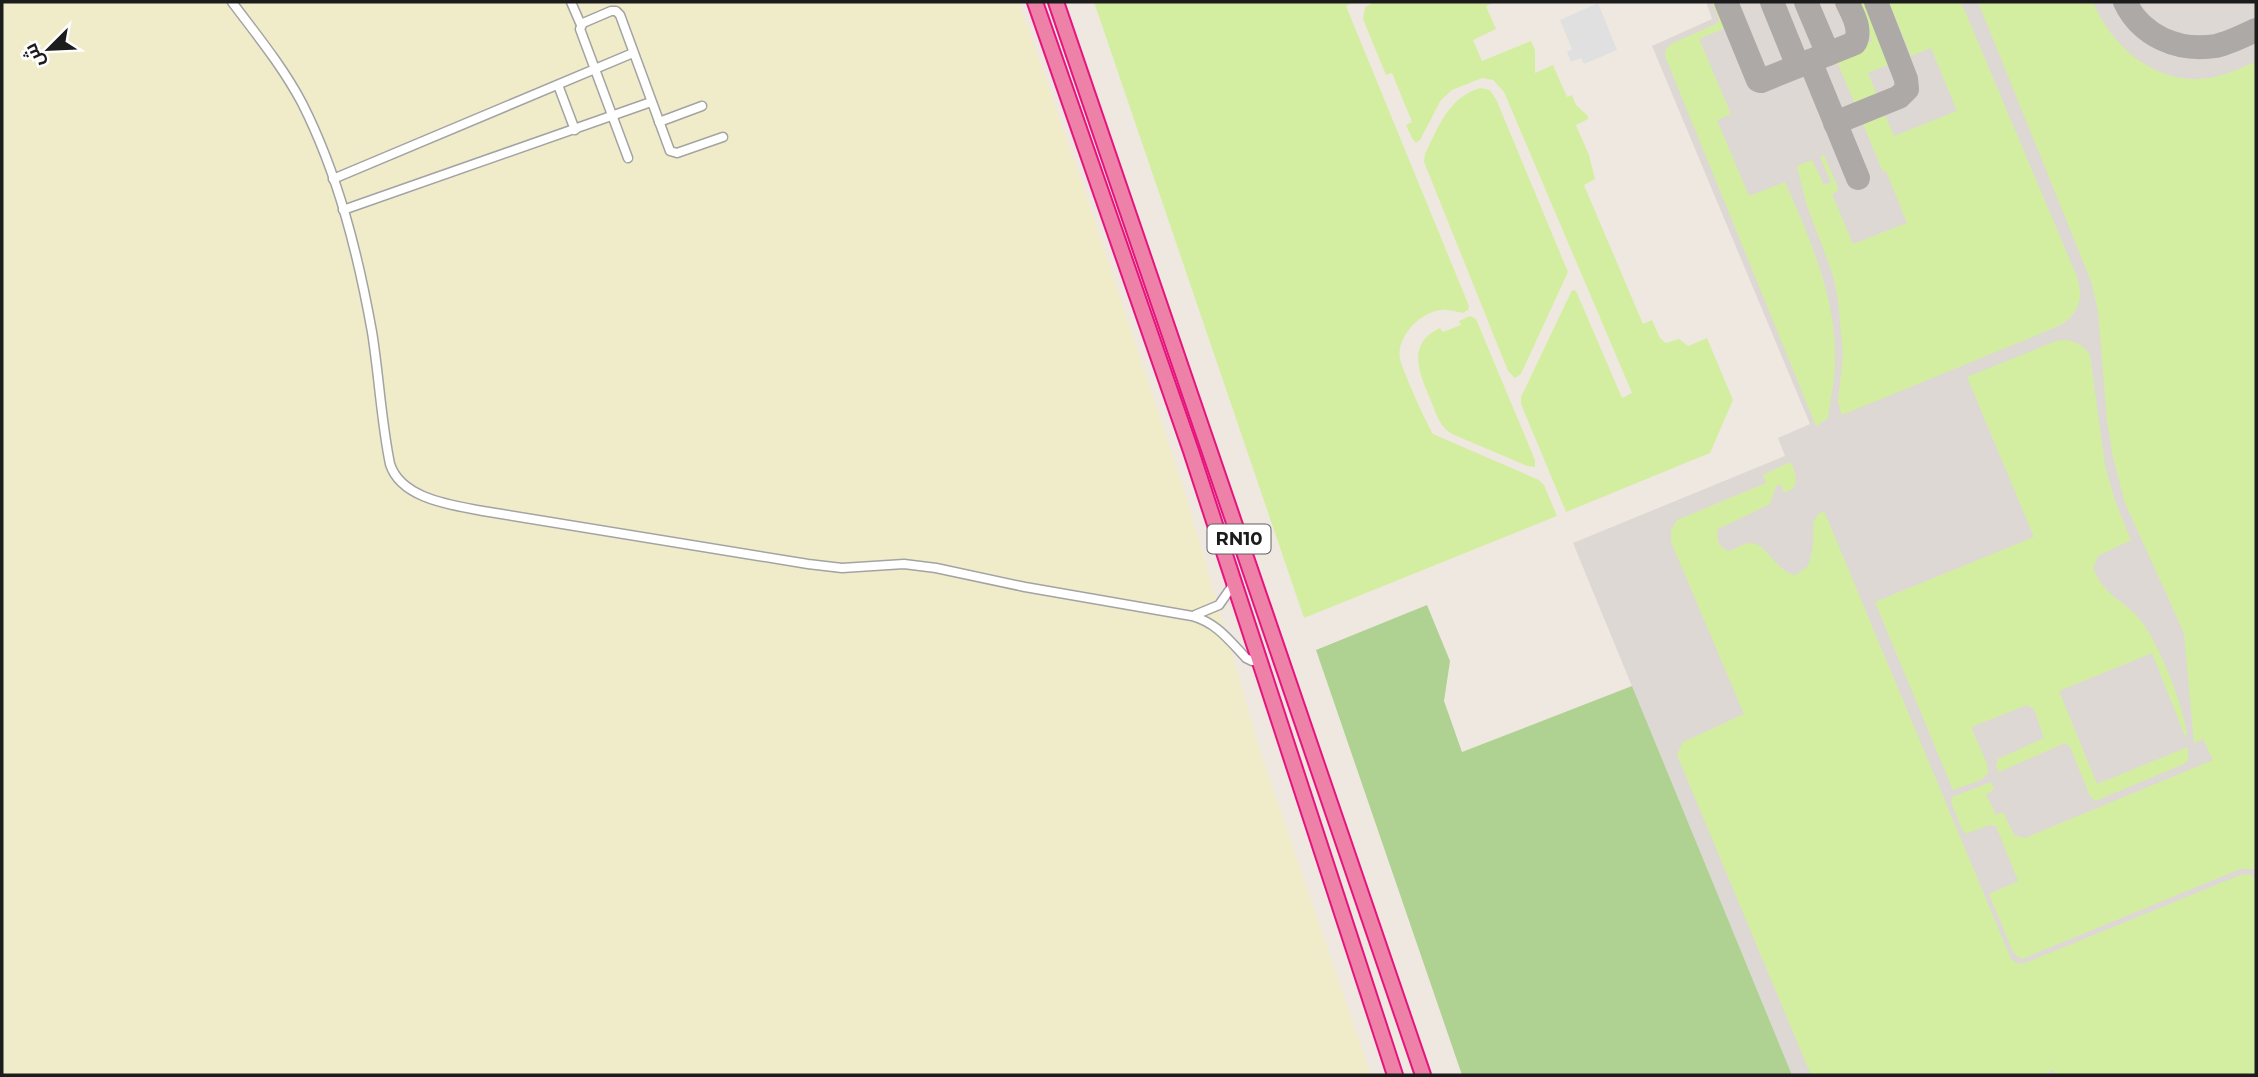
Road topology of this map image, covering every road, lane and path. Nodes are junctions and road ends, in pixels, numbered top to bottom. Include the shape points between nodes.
1 (232, 2) edge
2 (571, 2) edge
3 (1035, 2) edge
4 (1056, 2) edge
5 (581, 25) junction
6 (633, 54) junction
7 (596, 69) junction
8 (558, 85) junction
9 (651, 102) junction
10 (702, 106) dead end
11 (612, 117) junction
12 (659, 122) junction
13 (575, 130) junction
14 (723, 137) dead end
15 (628, 158) dead end
16 (333, 179) junction
17 (343, 210) junction
18 (1233, 585) junction
19 (1192, 616) junction
20 (1278, 653) junction
21 (1259, 660) junction
22 (1395, 1075) edge
23 (1423, 1075) edge

1 - 16 street via 301,102
2 - 5 street
3 - 18 highway, RN10
4 - 20 highway, RN10
5 - 6 street via 617,11
5 - 7 street
6 - 7 street
6 - 9 street
7 - 8 street
7 - 11 street
8 - 13 street
8 - 16 street
9 - 11 street
9 - 12 street
10 - 12 street
11 - 13 street
11 - 15 street
12 - 14 street via 672,153
13 - 17 street
16 - 17 street
17 - 19 street via 372,332 390,464 400,481 419,494 483,511 808,564 936,568
18 - 19 street via 1219,605
18 - 21 highway, RN10
19 - 21 street via 1218,629 1246,658
20 - 21 highway
20 - 23 highway, RN10
21 - 22 highway, RN10

